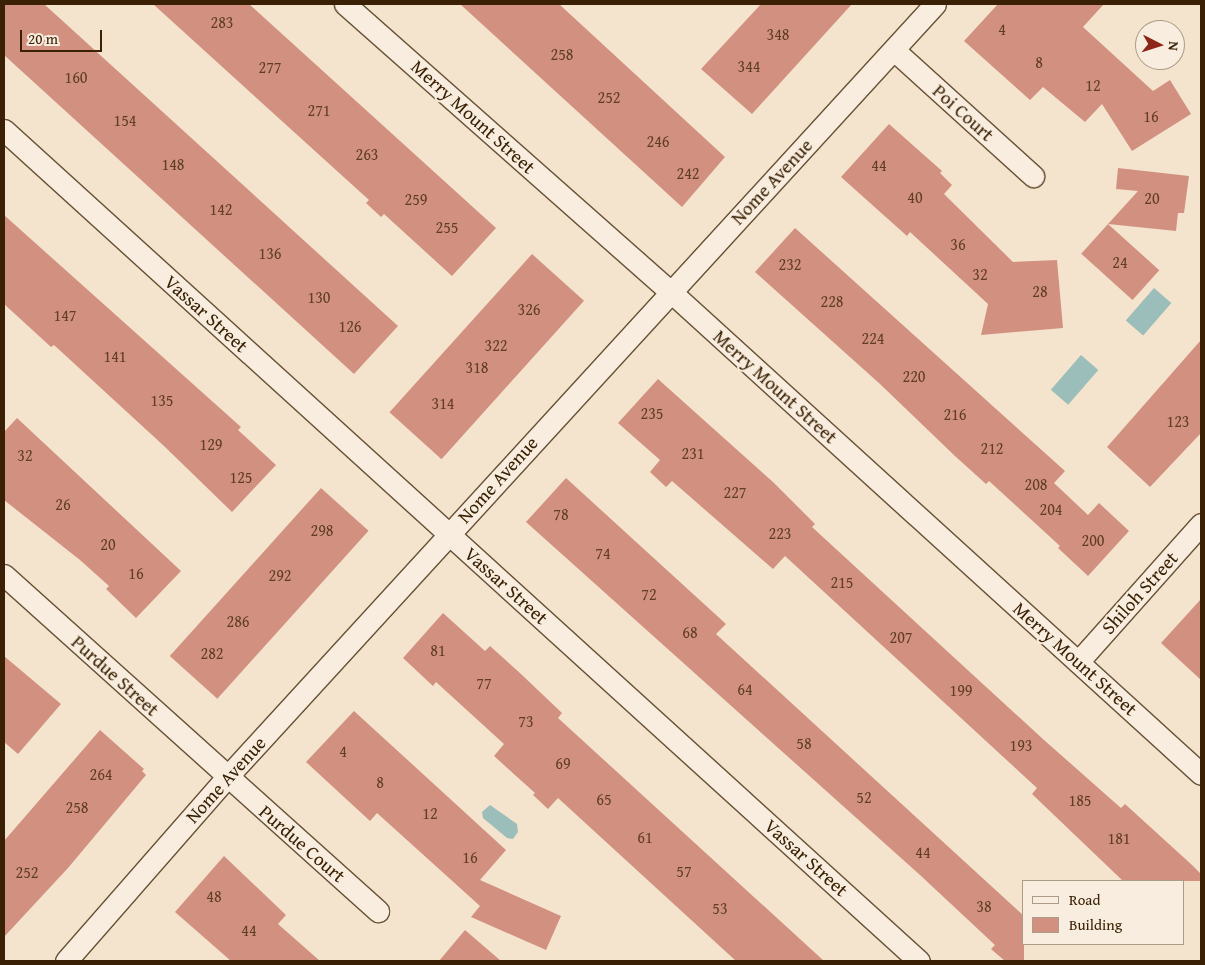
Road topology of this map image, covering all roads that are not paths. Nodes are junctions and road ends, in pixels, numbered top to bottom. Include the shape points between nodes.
1 (345, 4) edge
2 (935, 4) edge
3 (894, 50) junction
4 (4, 130) edge
5 (1033, 176) dead end
6 (671, 292) junction
7 (1201, 524) edge
8 (449, 534) junction
9 (4, 575) edge
10 (1078, 662) junction
11 (1201, 774) edge
12 (227, 777) junction
13 (378, 911) dead end
14 (66, 961) edge
15 (920, 961) edge

1 - 6 street, Merry Mount Street
2 - 3 street, Nome Avenue
3 - 5 street, Poi Court
3 - 6 street, Nome Avenue
4 - 8 street, Vassar Street
6 - 8 street, Nome Avenue
6 - 10 street, Merry Mount Street
7 - 10 street, Shiloh Street
8 - 12 street, Nome Avenue
8 - 15 street, Vassar Street
9 - 12 street, Purdue Street
10 - 11 street, Merry Mount Street
12 - 13 street, Purdue Court
12 - 14 street, Nome Avenue

